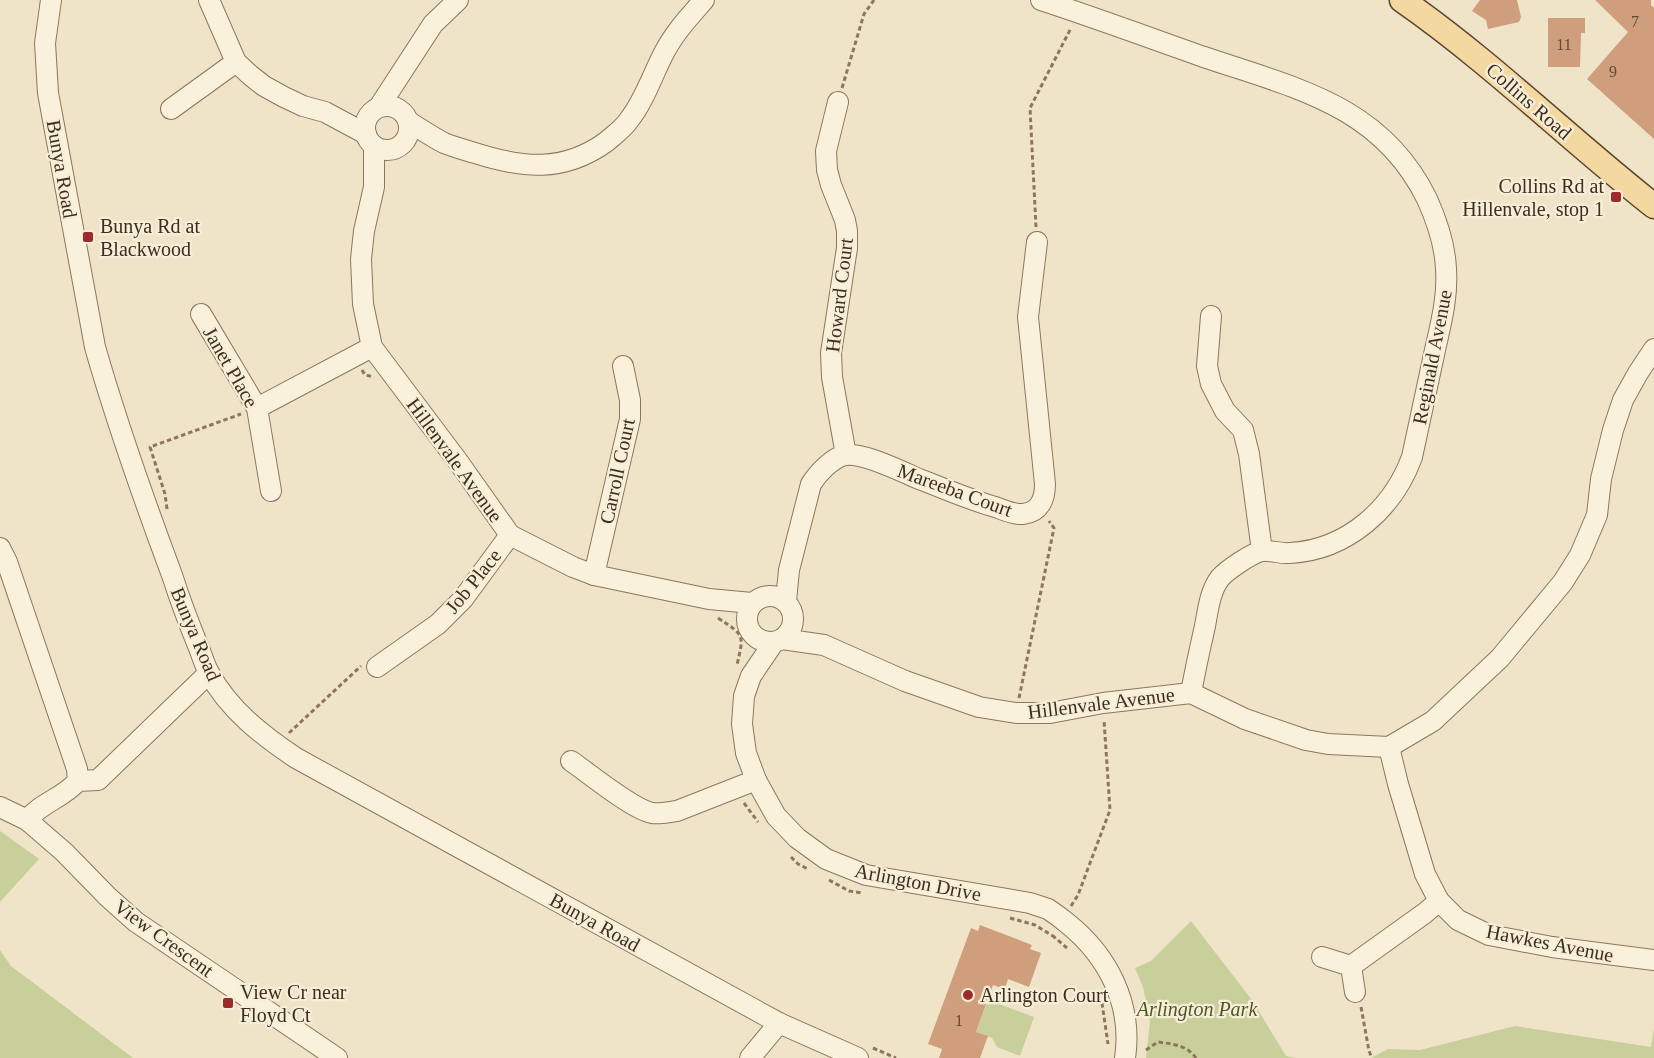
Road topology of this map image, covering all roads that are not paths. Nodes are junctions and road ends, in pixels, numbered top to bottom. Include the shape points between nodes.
1 (51, 0) edge
2 (209, 0) edge
3 (704, 0) edge
4 (1041, 0) edge
5 (1402, 0) edge
6 (448, 3) edge
7 (236, 62) junction
8 (838, 102) road end
9 (171, 109) dead end
10 (383, 122) junction
11 (445, 143) junction
12 (399, 146) junction
13 (374, 186) junction
14 (1654, 206) edge
15 (1037, 242) road end
16 (201, 314) dead end
17 (1211, 316) dead end
18 (372, 347) junction
19 (1654, 350) edge
20 (623, 366) dead end
21 (257, 408) junction
22 (846, 455) junction
23 (270, 491) dead end
24 (510, 535) junction
25 (0, 548) edge
26 (1262, 551) junction
27 (594, 575) junction
28 (709, 599) junction
29 (776, 604) junction
30 (749, 628) junction
31 (778, 640) junction
32 (824, 645) junction
33 (377, 667) road end
34 (209, 673) junction
35 (751, 676) junction
36 (1191, 693) junction
37 (1389, 747) junction
38 (571, 761) dead end
39 (756, 780) junction
40 (78, 781) junction
41 (0, 807) edge
42 (27, 820) junction
43 (1439, 901) junction
44 (1323, 957) dead end
45 (1654, 960) edge
46 (1351, 966) junction
47 (1355, 992) road end
48 (779, 1023) junction
49 (1118, 1055) edge
50 (338, 1058) edge
51 (750, 1058) edge
52 (858, 1058) edge

1 - 34 street, Bunya Road via 45,43 48,93 94,346 156,532
2 - 7 street
3 - 11 street via 666,48 630,120 595,149 557,163 530,165 498,160
4 - 26 street, Reginald Avenue via 1338,106 1382,136 1406,164 1437,223 1446,266 1445,303 1405,475 1385,506 1340,540 1290,553
5 - 14 main road, Collins Road via 1475,55
6 - 10 street, Hillenvale Avenue via 407,64
7 - 9 street
7 - 10 street via 264,86 303,106
8 - 22 street, Howard Court via 826,160 848,231 831,359
10 - 11 street
10 - 12 street via 385,150
10 - 12 street, Hillenvale Avenue via 409,134
10 - 13 street, Hillenvale Avenue
11 - 12 street
12 - 13 street, Hillenvale Avenue
13 - 18 street, Hillenvale Avenue via 361,259 363,304
15 - 22 street, Mareeba Court via 1028,317 1045,484 1039,507 1014,513 878,462
16 - 21 street, Janet Place
17 - 26 street via 1207,366 1225,411 1242,430
18 - 21 street
18 - 24 street, Hillenvale Avenue
19 - 37 street via 1623,400 1601,479 1597,515 1563,582 1500,658 1432,721
20 - 27 street, Carroll Court via 630,418
21 - 23 street, Janet Place
22 - 29 street via 818,472 811,484
24 - 27 street, Hillenvale Avenue
24 - 33 street, Job Place via 463,599 438,624
25 - 40 street
26 - 36 street via 1219,579 1210,602
27 - 28 street, Hillenvale Avenue
28 - 29 street, Hillenvale Avenue
28 - 30 street, Hillenvale Avenue
29 - 30 street via 749,609
29 - 31 street via 790,630
29 - 32 street, Hillenvale Avenue
30 - 31 street via 766,642
30 - 35 street, Arlington Drive
31 - 32 street, Hillenvale Avenue
31 - 35 street, Arlington Drive
32 - 36 street, Hillenvale Avenue via 979,708 1016,713 1050,713
34 - 40 street via 98,780
34 - 48 street, Bunya Road via 257,731 296,758
35 - 39 street, Arlington Drive via 744,696 742,724 746,753
36 - 37 street, Hillenvale Avenue via 1306,740
37 - 43 street, Hawkes Avenue via 1425,874
38 - 39 street via 635,806 652,813 677,811
39 - 49 street, Arlington Drive via 776,816 826,859 866,875 1030,903 1063,920 1097,952 1116,985 1127,1043
40 - 42 street via 35,810
41 - 42 street, View Crescent
42 - 50 street, View Crescent via 136,922
43 - 45 street, Hawkes Avenue via 1458,920 1489,935
43 - 46 street
44 - 46 street
46 - 47 street
48 - 51 street
48 - 52 street, Bunya Road

